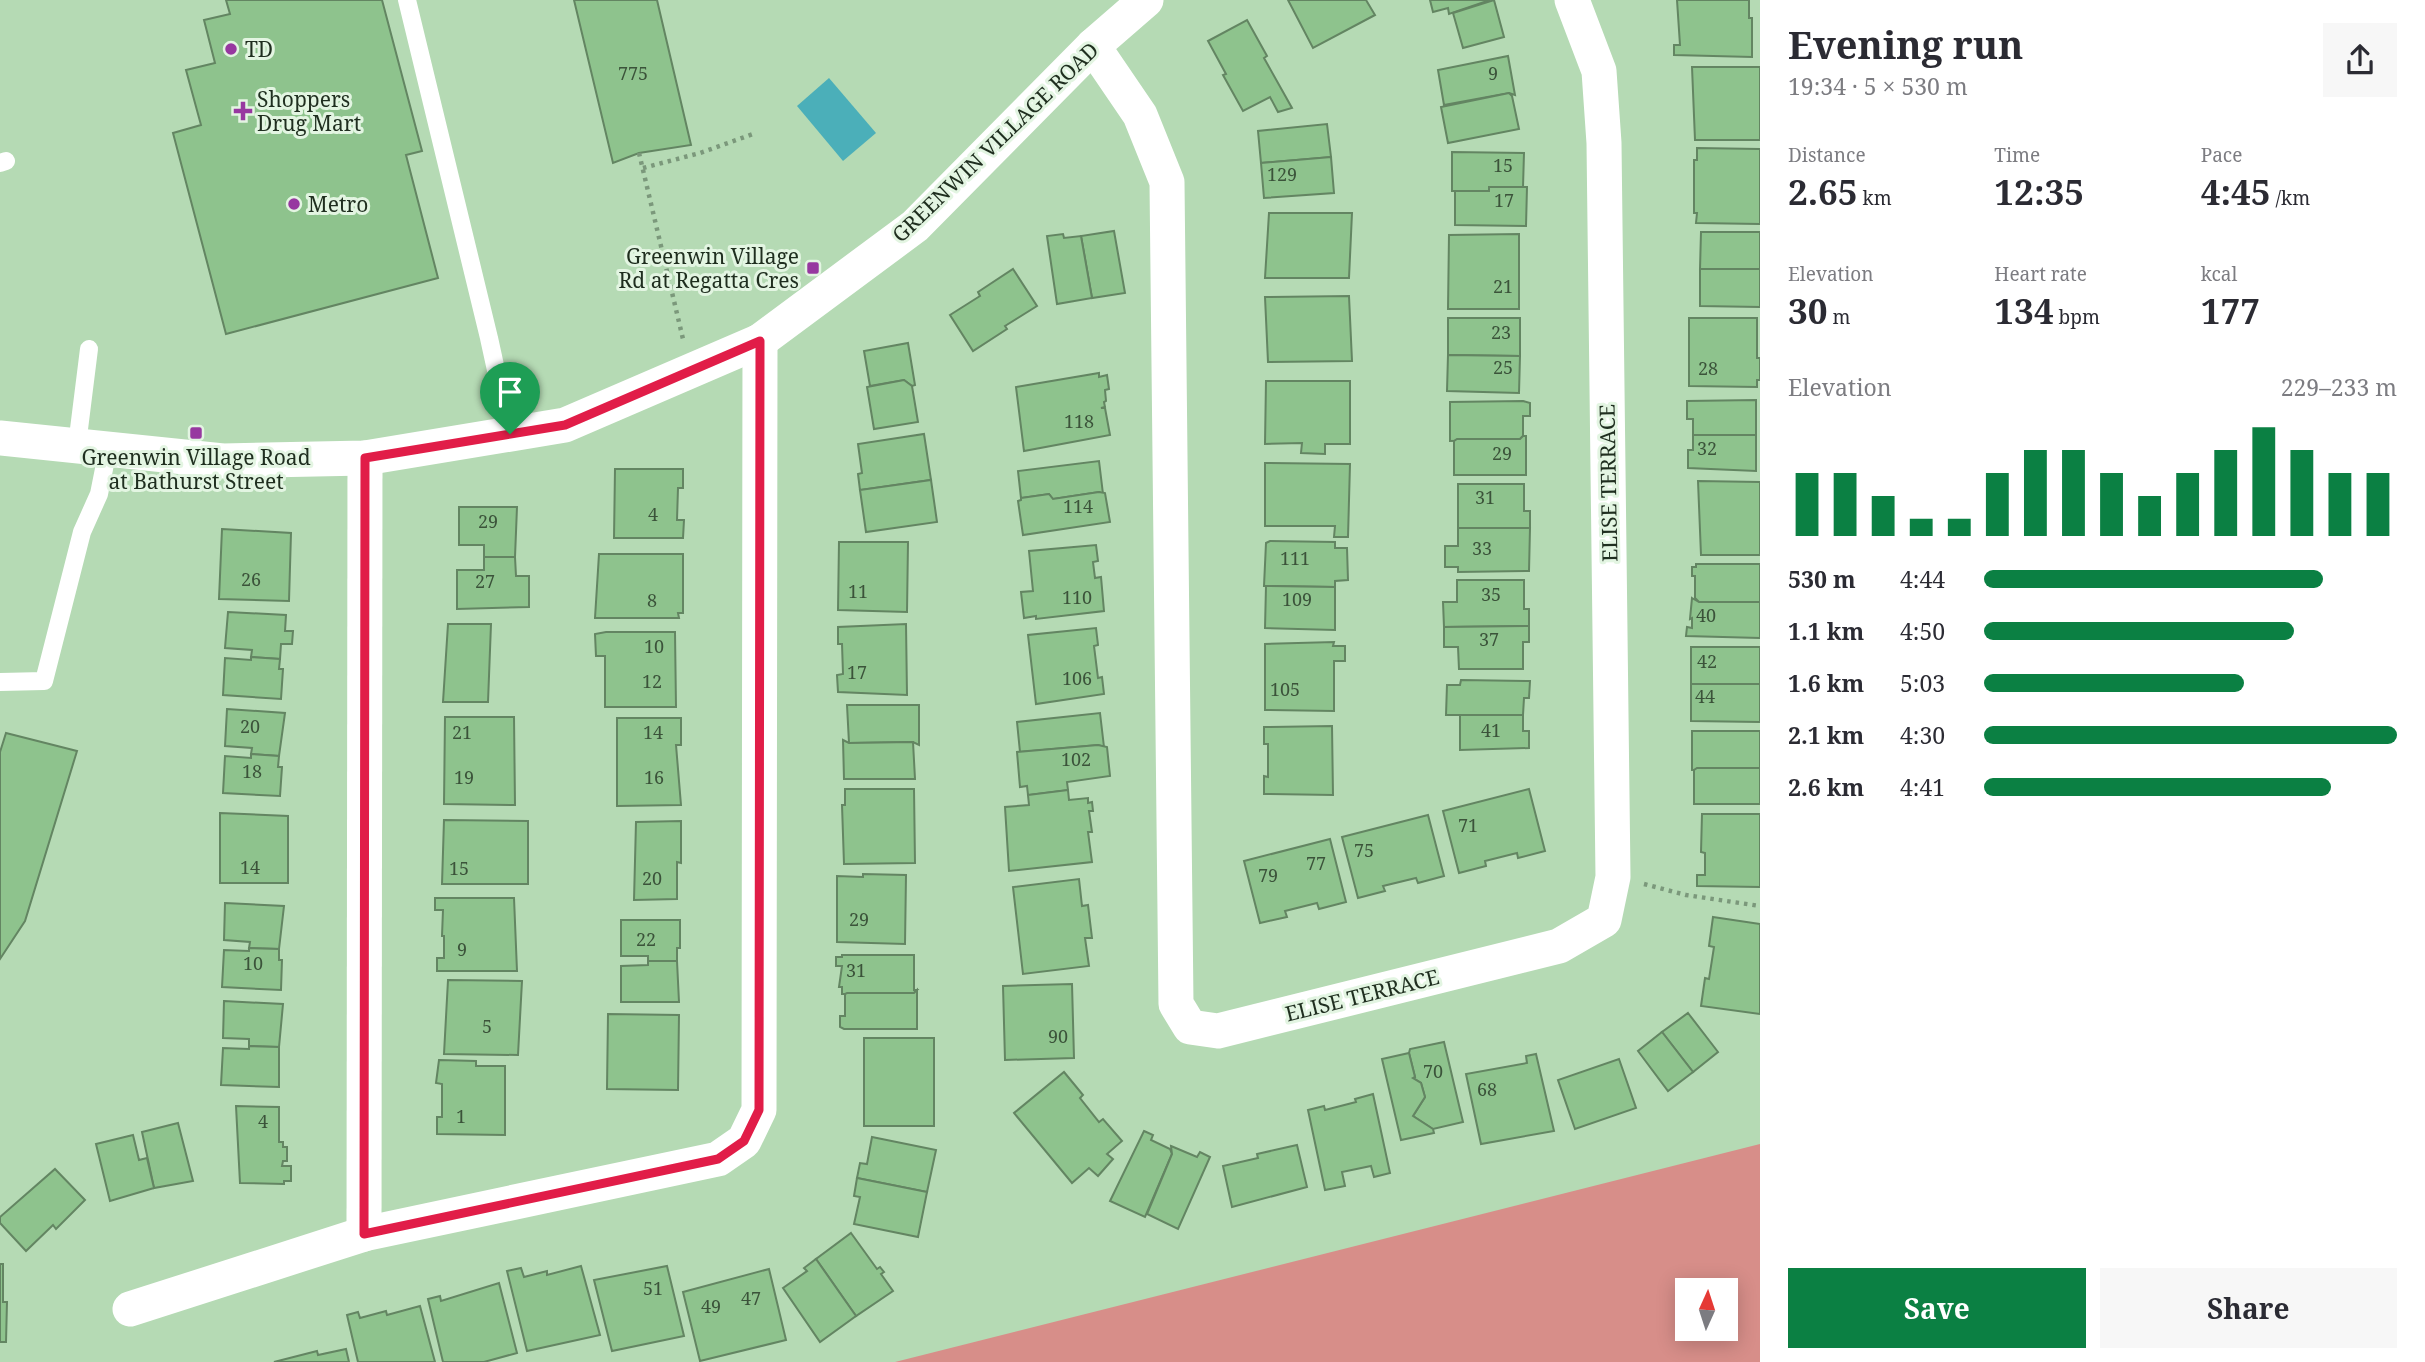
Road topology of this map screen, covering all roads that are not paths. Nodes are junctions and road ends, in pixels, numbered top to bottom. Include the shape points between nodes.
1 (407, 0) edge
2 (1146, 0) edge
3 (1572, 0) edge
4 (1093, 46) junction
5 (760, 341) junction
6 (89, 349) dead end
7 (510, 434) junction
8 (0, 438) edge
9 (92, 447) junction
10 (365, 458) junction
11 (0, 682) edge
12 (364, 1234) junction
13 (130, 1309) dead end

1 - 7 lane
2 - 4 street, GREENWIN VILLAGE ROAD
3 - 4 street, ELISE TERRACE via 1599,71 1604,143 1613,877 1604,920 1559,946 1218,1031 1190,1027 1176,1004 1167,182 1140,115
4 - 5 street, GREENWIN VILLAGE ROAD via 915,226
5 - 7 street, GREENWIN VILLAGE ROAD via 565,425
5 - 12 street via 759,1110 744,1141 718,1159
6 - 9 lane
7 - 10 street, GREENWIN VILLAGE ROAD
8 - 9 street, GREENWIN VILLAGE ROAD
9 - 10 street, GREENWIN VILLAGE ROAD via 223,461
9 - 11 lane via 99,494 82,531 44,681
10 - 12 street
12 - 13 street

